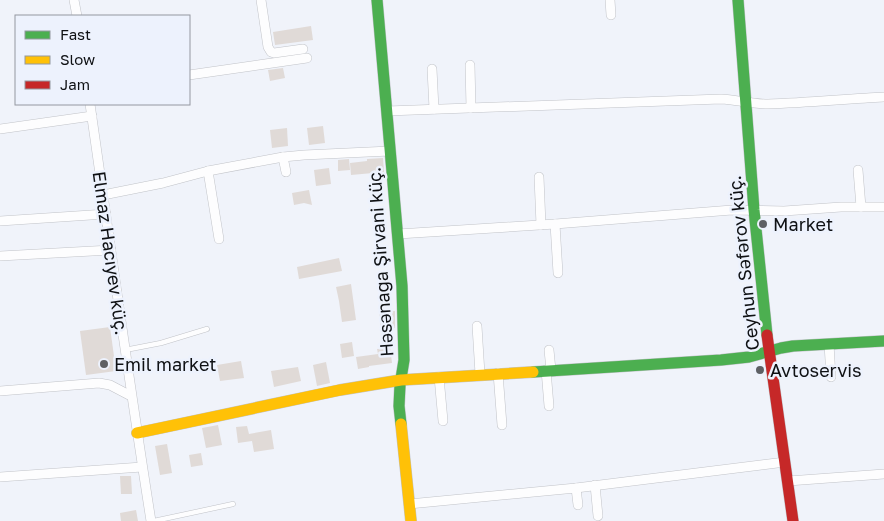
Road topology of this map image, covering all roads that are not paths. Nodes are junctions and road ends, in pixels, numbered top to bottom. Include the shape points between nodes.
1 (74, 0) edge
2 (261, 0) edge
3 (377, 0) edge
4 (610, 0) edge
5 (738, 0) edge
6 (77, 15) edge
7 (611, 15) dead end
8 (302, 49) dead end
9 (307, 58) dead end
10 (470, 65) dead end
11 (432, 70) dead end
12 (190, 75) edge
13 (884, 97) edge
14 (746, 102) junction
15 (90, 105) edge
16 (471, 108) junction
17 (434, 109) junction
18 (387, 111) junction
19 (92, 116) junction
20 (0, 129) edge
21 (390, 151) junction
22 (283, 157) junction
23 (858, 170) dead end
24 (208, 171) junction
25 (286, 172) dead end
26 (539, 177) dead end
27 (103, 195) junction
28 (861, 207) junction
29 (884, 207) edge
30 (754, 210) junction
31 (106, 214) junction
32 (0, 220) edge
33 (555, 224) junction
34 (541, 225) junction
35 (398, 234) junction
36 (219, 239) dead end
37 (111, 250) junction
38 (0, 256) edge
39 (558, 273) dead end
40 (477, 326) dead end
41 (208, 329) dead end
42 (884, 341) edge
43 (829, 344) junction
44 (125, 350) junction
45 (549, 350) dead end
46 (769, 352) junction
47 (548, 370) junction
48 (498, 373) junction
49 (480, 374) junction
50 (439, 377) junction
51 (831, 377) dead end
52 (401, 380) junction
53 (0, 391) edge
54 (131, 396) junction
55 (548, 406) dead end
56 (444, 421) dead end
57 (502, 425) dead end
58 (137, 433) junction
59 (785, 462) junction
60 (142, 467) junction
61 (884, 474) edge
62 (0, 477) edge
63 (788, 481) junction
64 (595, 485) junction
65 (576, 488) junction
66 (233, 504) dead end
67 (409, 504) junction
68 (578, 505) dead end
69 (598, 516) dead end
70 (152, 521) edge
71 (411, 521) edge
72 (793, 521) edge

1 - 6 street
2 - 8 street via 271,52
3 - 18 street, Həsənağa Şirvani küç.
4 - 7 street
5 - 14 street, Ceyhun Səfərov küç.
9 - 12 street
10 - 16 street
11 - 17 street
13 - 14 street via 767,104
14 - 16 street via 722,99
14 - 30 street, Ceyhun Səfərov küç.
15 - 19 street, Elmaz Hacıyev küç.
16 - 17 street
17 - 18 street
18 - 21 street, Həsənağa Şirvani küç.
19 - 20 street
19 - 27 street, Elmaz Hacıyev küç.
21 - 22 street
21 - 35 street, Həsənağa Şirvani küç.
22 - 24 street
22 - 25 street
23 - 28 street
24 - 27 street
24 - 36 street
26 - 34 street
27 - 31 street, Elmaz Hacıyev küç.
28 - 29 street
28 - 30 street
30 - 33 street
30 - 46 street, Ceyhun Səfərov küç.
31 - 32 street
31 - 37 street, Elmaz Hacıyev küç.
33 - 34 street
33 - 39 street
34 - 35 street
35 - 52 street, Həsənağa Şirvani küç. via 404,344
37 - 38 street
37 - 44 street, Elmaz Hacıyev küç.
40 - 49 street
41 - 44 lane
42 - 43 street
43 - 46 street via 793,346
43 - 51 street
44 - 54 street, Elmaz Hacıyev küç.
45 - 47 street
46 - 47 street via 721,360
46 - 59 street, Ceyhun Səfərov küç.
47 - 48 street
47 - 55 street
48 - 49 street
48 - 57 street
49 - 50 street
50 - 52 street
50 - 56 street
52 - 58 street
52 - 67 street, Həsənağa Şirvani küç. via 399,406
53 - 54 street via 99,384 110,385
54 - 58 street, Elmaz Hacıyev küç.
58 - 60 street, Elmaz Hacıyev küç.
59 - 63 street, Ceyhun Səfərov küç.
59 - 64 street
60 - 62 street
60 - 70 street, Elmaz Hacıyev küç.
61 - 63 street
63 - 72 street, Ceyhun Səfərov küç.
64 - 65 street
64 - 69 street
65 - 67 street
65 - 68 street
66 - 70 lane
67 - 71 street, Həsənağa Şirvani küç.

